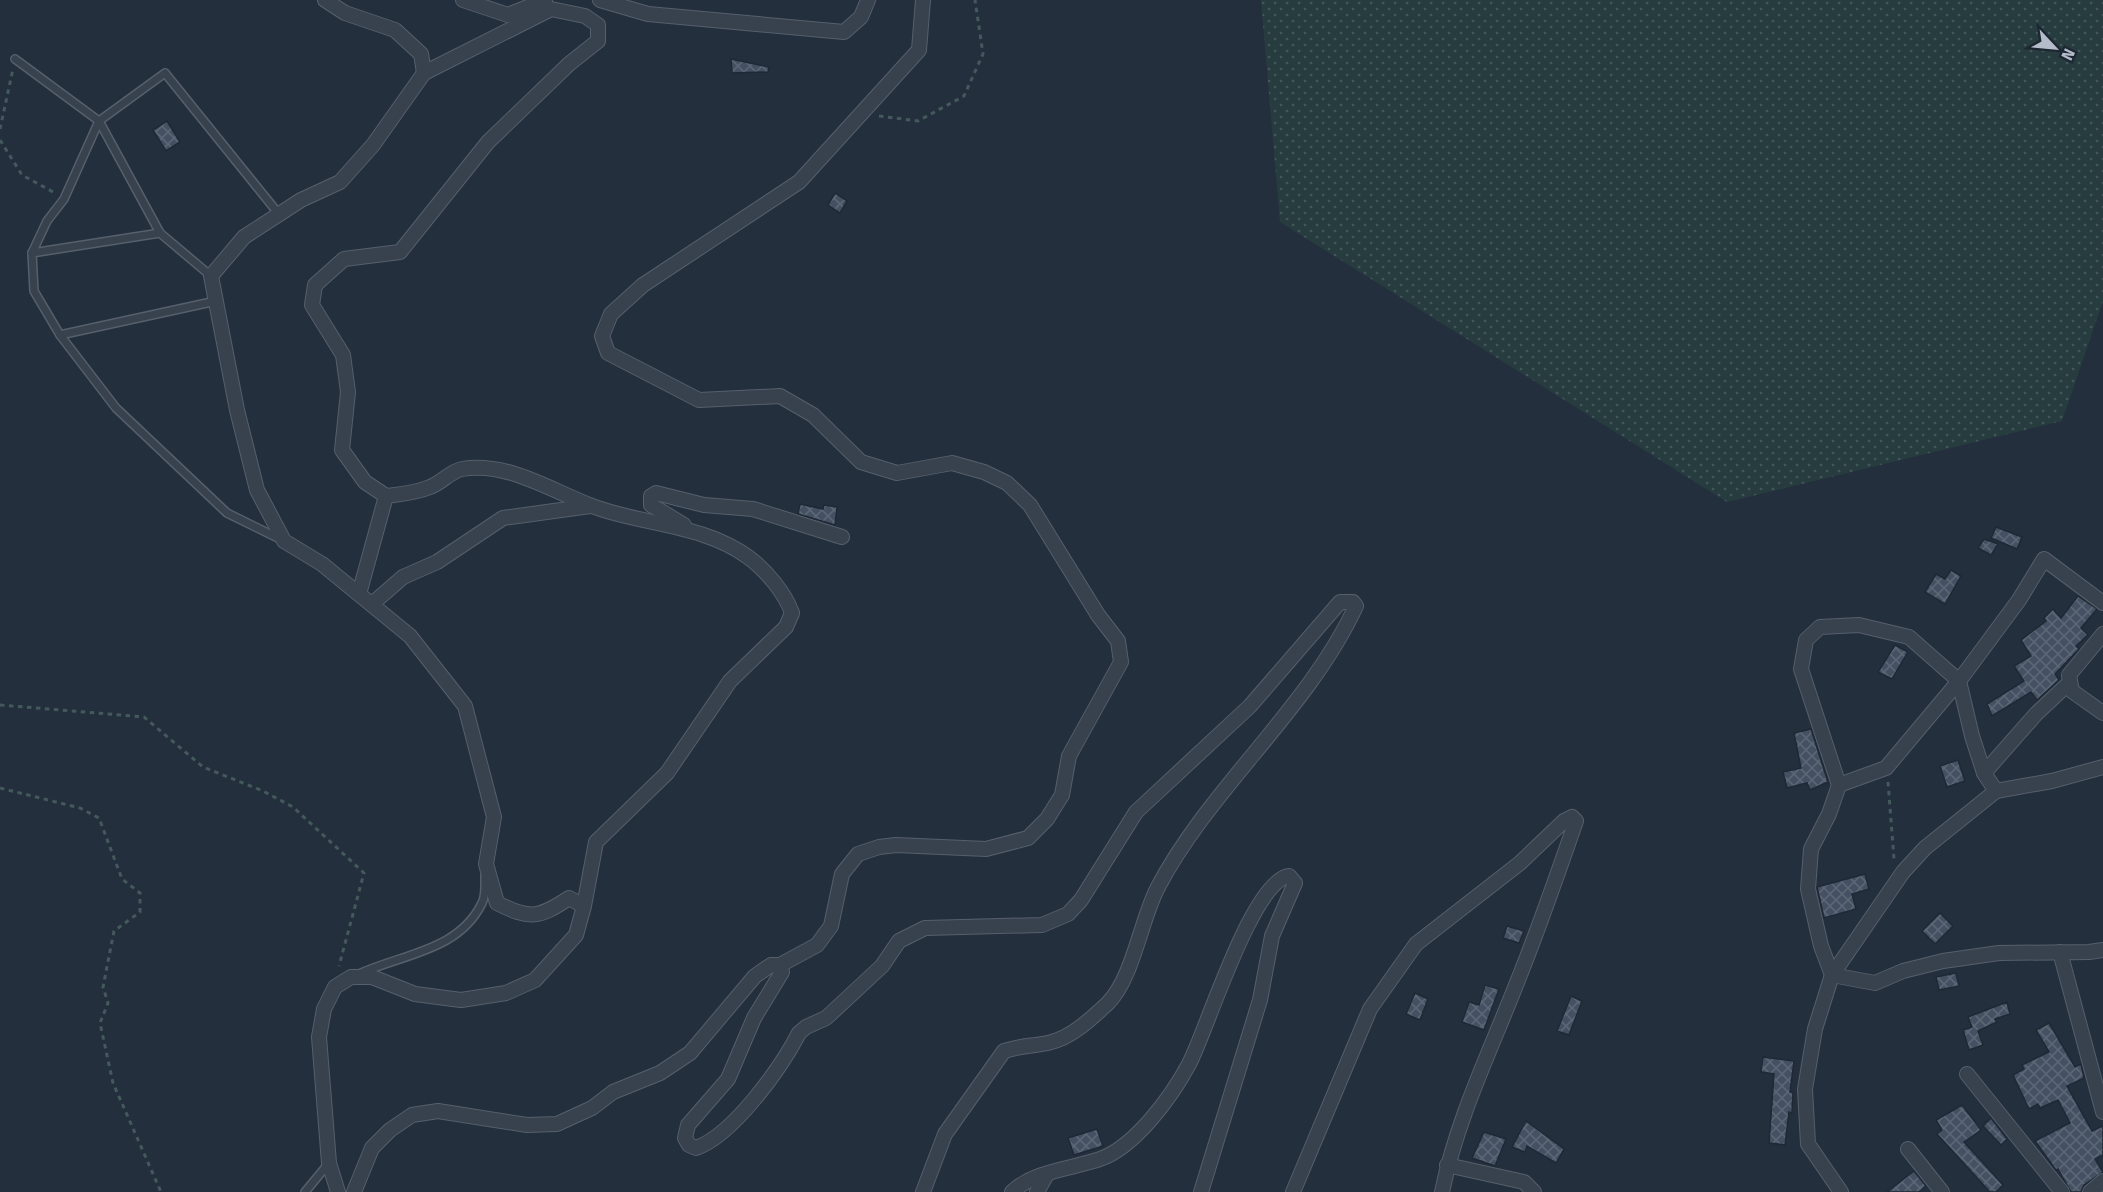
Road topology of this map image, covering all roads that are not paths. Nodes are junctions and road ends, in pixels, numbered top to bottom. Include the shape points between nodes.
1 (325, 0) edge
2 (464, 0) edge
3 (545, 0) edge
4 (600, 0) edge
5 (868, 0) edge
6 (923, 0) edge
7 (511, 21) junction
8 (15, 59) road end
9 (424, 73) junction
10 (99, 121) junction
11 (278, 213) junction
12 (160, 233) junction
13 (32, 253) junction
14 (211, 276) junction
15 (218, 301) junction
16 (60, 335) junction
17 (386, 496) junction
18 (592, 506) junction
19 (698, 533) junction
20 (842, 537) dead end
21 (284, 541) junction
22 (359, 594) junction
23 (2103, 603) edge
24 (372, 604) junction
25 (2103, 634) edge
26 (1959, 681) junction
27 (2069, 683) junction
28 (2103, 713) edge
29 (2103, 767) edge
30 (1984, 773) junction
31 (1839, 784) junction
32 (1995, 791) junction
33 (486, 864) junction
34 (584, 906) junction
35 (2103, 950) edge
36 (2060, 952) junction
37 (780, 965) junction
38 (1832, 975) junction
39 (351, 977) junction
40 (1967, 1074) dead end
41 (2103, 1112) edge
42 (1908, 1149) dead end
43 (329, 1163) junction
44 (1448, 1165) junction
45 (1047, 1174) junction
46 (2103, 1181) edge
47 (306, 1192) edge
48 (338, 1192) edge
49 (354, 1192) edge
50 (923, 1192) edge
51 (1012, 1192) edge
52 (1037, 1192) edge
53 (1201, 1192) edge
54 (1293, 1192) edge
55 (1442, 1192) edge
56 (1534, 1192) edge
57 (1841, 1192) edge
58 (1942, 1192) edge
59 (2062, 1192) edge
60 (2090, 1192) edge

1 - 9 street via 345,13 395,30 421,54
2 - 7 street
3 - 7 street
4 - 5 street via 648,14 844,32 861,16
6 - 37 street via 919,50 799,182 643,285 611,314 602,336 608,353 699,400 780,396 813,415 861,462 897,473 952,463 1007,483 1029,505 1118,641 1120,662 1070,756 1062,795 1047,819 1028,838 986,849 896,845 858,854 842,874 831,926 817,945
7 - 9 street
7 - 17 street via 551,9 585,16 598,25 598,41 488,142 400,252 344,259 315,285 312,306 343,355 348,392 342,450 365,482
8 - 10 lane
9 - 11 street via 373,145 340,182
10 - 11 lane via 165,73
10 - 12 lane
10 - 13 lane via 64,199 47,221
11 - 14 street via 244,237
12 - 13 lane
12 - 14 lane
13 - 16 lane via 34,291
14 - 15 street
15 - 16 lane
15 - 21 street via 237,410 257,490
16 - 21 lane via 116,408 227,513
17 - 18 street via 432,487 461,469 494,470 550,486
17 - 22 street
18 - 19 street
18 - 24 street via 503,518 437,562 403,577
19 - 20 street via 651,505 651,495 753,509
19 - 34 street via 748,557 787,597 792,614 786,627 730,681 667,773 596,842
21 - 22 street via 322,564
22 - 24 street
23 - 26 street via 2044,559
24 - 33 street via 410,636 465,706 494,818
25 - 27 street via 2069,675
26 - 30 street
26 - 31 street via 1886,768
26 - 31 street via 1909,637 1859,625 1820,627 1806,640 1801,669
27 - 28 street via 2072,691
27 - 30 street
29 - 32 street
30 - 32 street
31 - 38 street via 1811,849 1809,889 1821,946
32 - 38 street via 1925,848 1903,872
33 - 34 street via 497,903 522,916 546,913 569,898
33 - 39 lane via 483,901 468,924 440,946 383,962
34 - 39 street via 576,935 535,980 506,993 461,1000 414,994 372,977
35 - 36 street
36 - 38 street via 1999,952 1943,961 1875,983
36 - 41 street
37 - 49 street via 771,965 755,976 690,1053 660,1073 613,1092 566,1121 527,1125 438,1111 412,1115 372,1148
37 - 50 street via 782,972 754,1018 728,1079 688,1125 685,1138 689,1145 706,1145 749,1106 799,1033 826,1018 882,966 900,941 925,928 1042,925 1068,914 1142,806 1250,706 1340,602 1353,602 1356,606 1311,681 1184,844 1157,888 1124,975 1110,1000 1066,1037 1004,1051 945,1134
38 - 57 street via 1815,1029 1805,1089 1808,1144
39 - 43 street via 335,987 324,1009 319,1037
40 - 59 street
42 - 58 street
43 - 47 lane
43 - 48 street
44 - 54 street via 1471,1089 1539,926 1576,821 1572,817 1416,944 1370,1009
44 - 55 street
44 - 56 street via 1524,1182
45 - 51 street via 1020,1184
45 - 52 street
45 - 53 street via 1104,1158 1136,1135 1160,1110 1189,1064 1246,925 1277,880 1289,876 1295,883 1272,936 1260,1000
46 - 60 street

